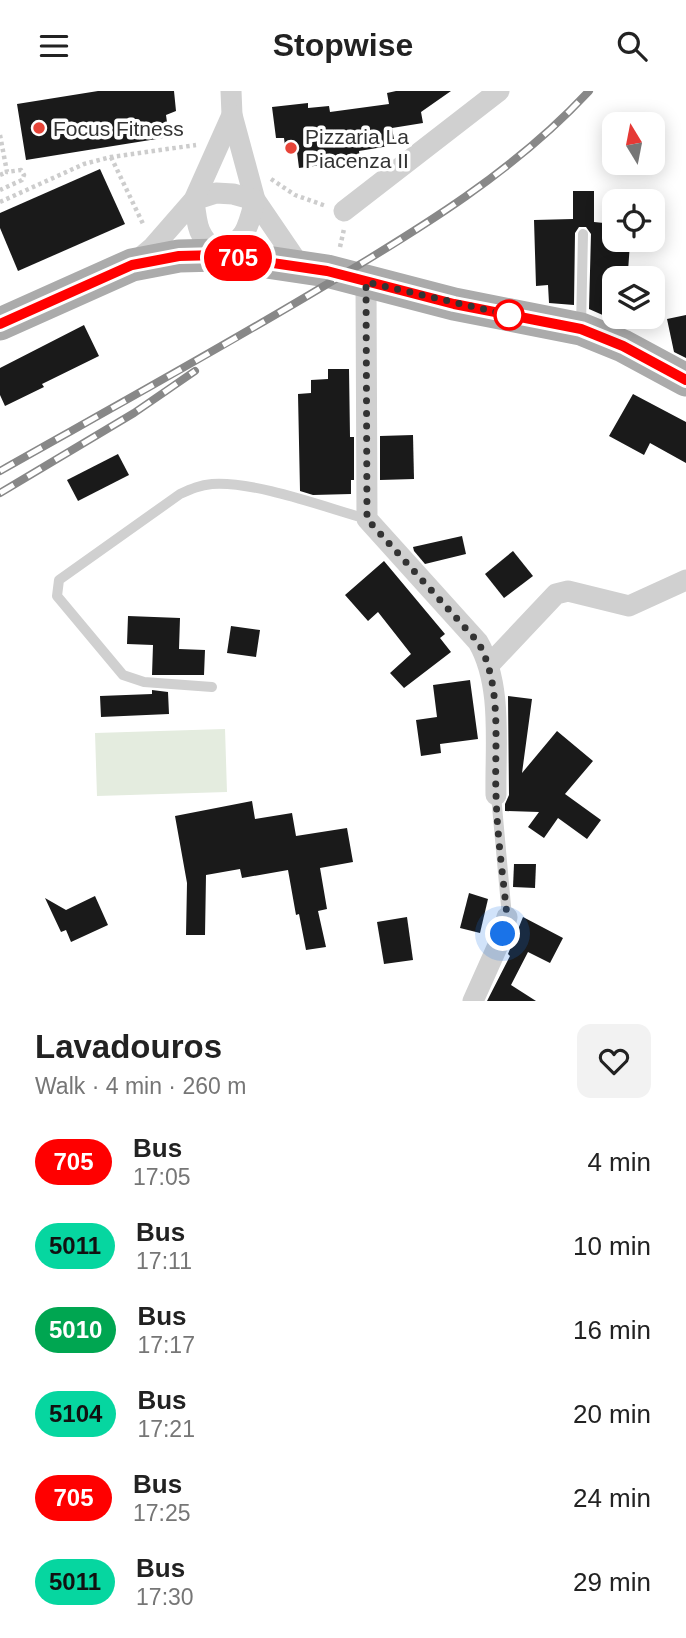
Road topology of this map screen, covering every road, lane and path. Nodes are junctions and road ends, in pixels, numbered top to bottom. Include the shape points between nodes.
1 (232, 91) edge
2 (499, 91) edge
3 (0, 135) edge
4 (229, 146) junction
5 (111, 157) junction
6 (7, 172) junction
7 (0, 175) edge
8 (0, 190) edge
9 (194, 200) junction
10 (255, 200) junction
11 (0, 202) edge
12 (344, 211) junction
13 (583, 234) dead end
14 (219, 255) junction
15 (143, 256) junction
16 (313, 269) junction
17 (366, 282) junction
18 (0, 324) edge
19 (581, 329) junction
20 (686, 380) edge
21 (367, 519) junction
22 (686, 580) edge
23 (489, 665) junction
24 (212, 687) dead end
25 (496, 795) joint
26 (507, 916) joint
27 (473, 1001) edge

1 - 4 street
2 - 12 street
3 - 6 path
4 - 5 path via 201,144
4 - 9 street
4 - 10 street
4 - 12 path via 253,157 278,185 295,195
5 - 11 path via 84,164
5 - 15 path
6 - 7 path
6 - 8 path via 21,170 24,175
9 - 10 street via 216,193
9 - 14 street via 198,230
9 - 15 street
10 - 14 street via 248,229
10 - 16 street
12 - 16 path via 339,252
13 - 19 lane
14 - 15 main road
14 - 16 main road
15 - 18 main road
16 - 17 main road
17 - 19 main road
17 - 21 street
19 - 20 main road
21 - 23 street via 478,642
21 - 24 lane via 257,489 211,484 180,494 59,580 57,596 124,675 144,682
22 - 23 street via 629,606 568,591 556,594
23 - 25 street
25 - 26 lane
26 - 27 street

